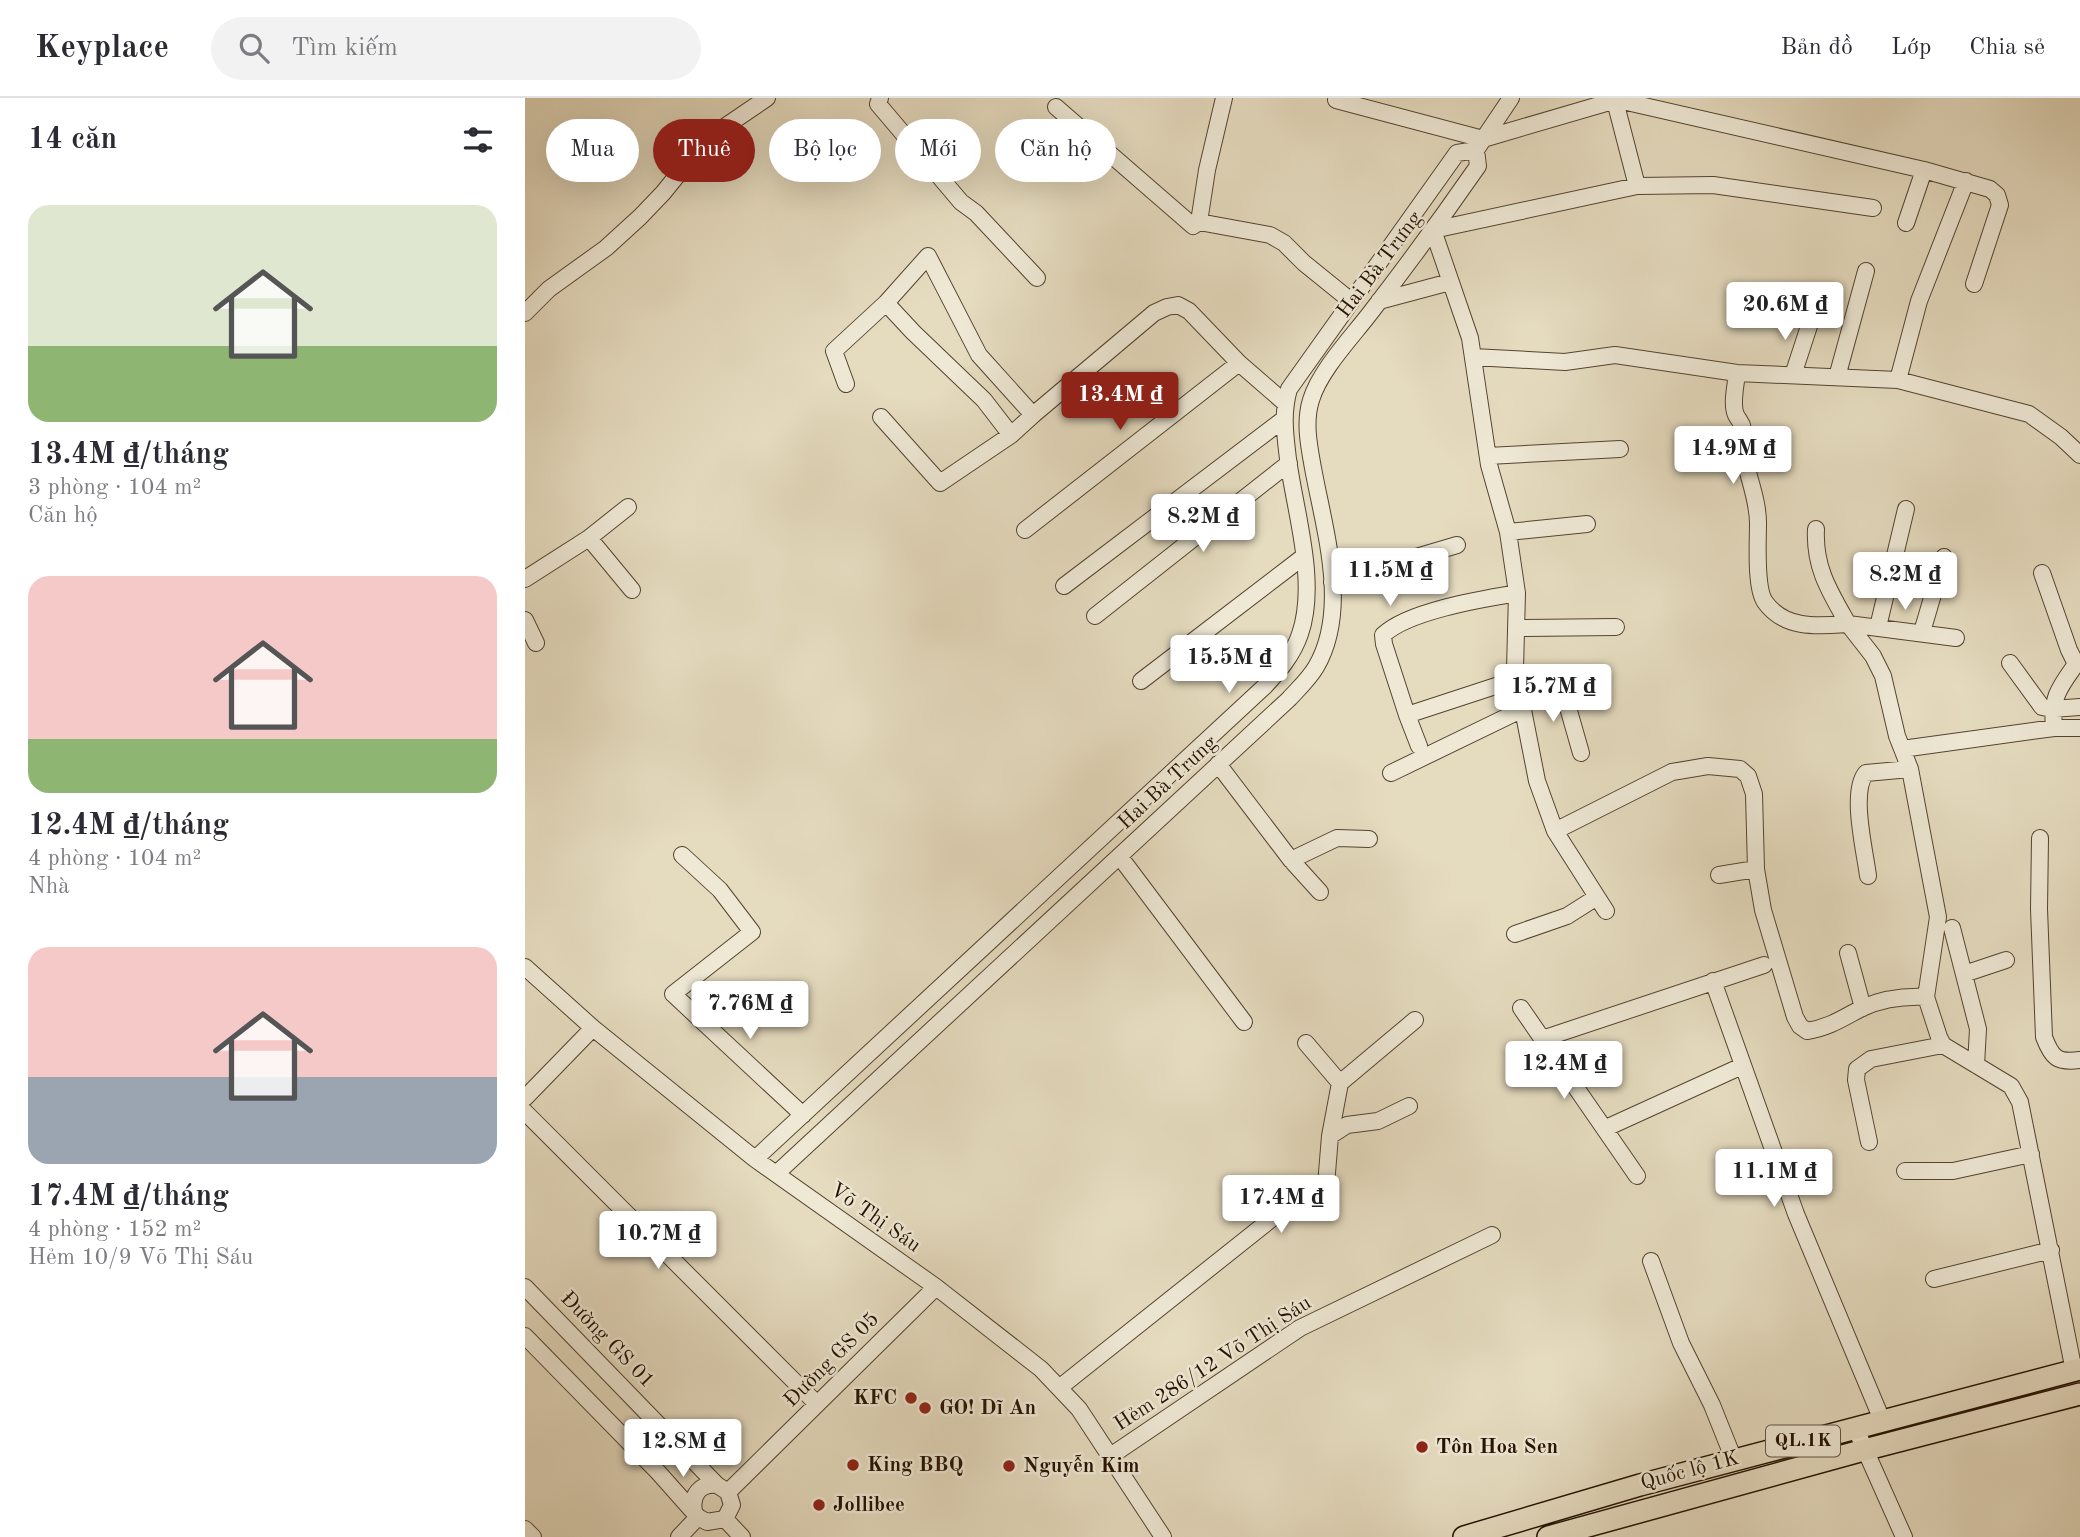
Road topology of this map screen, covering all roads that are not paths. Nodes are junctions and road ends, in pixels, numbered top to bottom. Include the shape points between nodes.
1 (767, 98) edge
2 (880, 98) edge
3 (1224, 98) edge
4 (1510, 99) edge
5 (1336, 100) dead end
6 (1619, 100) edge
7 (1056, 107) dead end
8 (1531, 123) junction
9 (1479, 144) junction
10 (1924, 170) junction
11 (1966, 181) junction
12 (1637, 186) junction
13 (1873, 208) dead end
14 (1199, 222) junction
15 (1906, 223) dead end
16 (1433, 230) junction
17 (1866, 271) dead end
18 (1037, 278) dead end
19 (1450, 282) junction
20 (1974, 284) dead end
21 (1351, 301) junction
22 (1379, 301) junction
23 (886, 303) junction
24 (525, 313) edge
25 (1811, 320) dead end
26 (1473, 357) junction
27 (1239, 363) junction
28 (1737, 373) junction
29 (1793, 375) junction
30 (1837, 377) junction
31 (1898, 380) junction
32 (846, 384) dead end
33 (1285, 402) junction
34 (1033, 415) junction
35 (881, 417) dead end
36 (1283, 419) junction
37 (1011, 435) junction
38 (1620, 449) dead end
39 (2080, 455) edge
40 (1488, 456) junction
41 (1289, 463) junction
42 (628, 507) dead end
43 (1906, 509) dead end
44 (1587, 524) dead end
45 (1025, 530) dead end
46 (1817, 530) dead end
47 (1508, 532) junction
48 (589, 538) junction
49 (1457, 545) dead end
50 (1303, 557) junction
51 (1944, 557) dead end
52 (2042, 573) dead end
53 (525, 579) edge
54 (1332, 582) junction
55 (1064, 586) dead end
56 (632, 590) dead end
57 (1517, 593) junction
58 (1095, 616) dead end
59 (525, 620) edge
60 (1848, 624) junction
61 (1616, 627) dead end
62 (1878, 627) junction
63 (1516, 628) junction
64 (1922, 632) junction
65 (1956, 638) dead end
66 (536, 643) dead end
67 (2078, 662) edge
68 (2010, 663) dead end
69 (1517, 679) junction
70 (1140, 681) dead end
71 (1522, 705) junction
72 (2080, 707) edge
73 (2052, 709) junction
74 (1407, 715) junction
75 (2054, 728) junction
76 (2080, 728) edge
77 (1419, 747) dead end
78 (1902, 749) junction
79 (1581, 753) dead end
80 (1218, 764) junction
81 (1910, 769) junction
82 (1391, 773) dead end
83 (1555, 831) junction
84 (2040, 838) dead end
85 (1369, 839) dead end
86 (682, 855) dead end
87 (1120, 857) junction
88 (1291, 860) junction
89 (1756, 869) junction
90 (1719, 875) dead end
91 (1868, 876) dead end
92 (1320, 892) dead end
93 (1597, 897) junction
94 (1606, 911) dead end
95 (1952, 928) dead end
96 (1515, 934) dead end
97 (1848, 953) dead end
98 (2006, 960) dead end
99 (1764, 965) dead end
100 (525, 967) edge
101 (1964, 974) junction
102 (1713, 981) junction
103 (1926, 997) junction
104 (1521, 1008) dead end
105 (1863, 1008) junction
106 (1415, 1020) dead end
107 (1244, 1022) dead end
108 (593, 1028) junction
109 (1542, 1039) junction
110 (1306, 1043) dead end
111 (1943, 1045) junction
112 (2080, 1060) edge
113 (1976, 1065) junction
114 (1742, 1066) junction
115 (1340, 1083) junction
116 (525, 1098) edge
117 (1409, 1107) dead end
118 (525, 1112) edge
119 (803, 1115) junction
120 (1606, 1128) junction
121 (1330, 1136) junction
122 (1869, 1142) dead end
123 (2031, 1154) junction
124 (755, 1159) junction
125 (1905, 1171) dead end
126 (776, 1174) junction
127 (1637, 1176) dead end
128 (1492, 1235) dead end
129 (2051, 1250) junction
130 (1651, 1261) dead end
131 (1934, 1279) dead end
132 (525, 1287) edge
133 (936, 1287) junction
134 (525, 1336) edge
135 (2077, 1370) edge
136 (1059, 1388) junction
137 (2080, 1395) edge
138 (817, 1404) junction
139 (1882, 1420) junction
140 (1854, 1427) junction
141 (1864, 1450) junction
142 (1109, 1457) junction
143 (1734, 1460) junction
144 (722, 1488) junction
145 (696, 1514) junction
146 (725, 1519) junction
147 (525, 1530) edge
148 (533, 1537) edge
149 (678, 1537) edge
150 (742, 1537) edge
151 (1163, 1537) edge
152 (1465, 1537) edge
153 (1548, 1537) edge
154 (1905, 1537) edge

1 - 24 street via 720,130 640,217
2 - 18 street via 878,104 961,202
3 - 14 street
4 - 8 street
4 - 9 street, Hai Bà Trưng
5 - 9 street
6 - 8 street
6 - 10 street
6 - 12 street
7 - 14 street via 1187,223
8 - 9 street
9 - 16 street, Hai Bà Trưng via 1478,166
9 - 21 street, Hai Bà Trưng via 1457,153
10 - 11 street
10 - 15 street
11 - 20 street via 1990,189 2000,205
11 - 31 street via 1919,301
12 - 13 street via 1713,185
12 - 16 street
14 - 21 street via 1270,235
16 - 19 street
16 - 22 street, Hai Bà Trưng
17 - 30 street
19 - 22 street
19 - 26 street
21 - 33 street, Hai Bà Trưng via 1296,378
22 - 54 street, Hai Bà Trưng via 1326,372 1308,410 1310,450
23 - 32 street via 834,351
23 - 34 street via 929,256 979,355
23 - 37 street via 984,400
25 - 29 street
26 - 28 street via 1565,362 1615,355
26 - 40 street
27 - 33 street
27 - 34 street via 1189,312 1178,305 1167,307
27 - 45 street
28 - 29 street
28 - 60 street via 1734,405 1754,491 1763,600 1789,622
29 - 30 street
30 - 31 street
31 - 39 street via 2029,414
33 - 36 street, Hai Bà Trưng
34 - 37 street
35 - 37 street via 940,483
36 - 41 street, Hai Bà Trưng
36 - 55 street
38 - 40 street
40 - 47 street
41 - 50 street, Hai Bà Trưng
41 - 58 street
42 - 48 street
43 - 62 street
44 - 47 street
46 - 60 street via 1815,548 1823,580
47 - 57 street
48 - 53 street
48 - 56 street
49 - 54 street
50 - 70 street
50 - 119 street, Hai Bà Trưng via 1306,603 1300,637 1265,688
51 - 64 street
52 - 67 street via 2069,650
54 - 80 street, Hai Bà Trưng via 1326,645 1316,667 1289,699
57 - 63 street
57 - 74 street via 1407,620 1383,635
59 - 66 street
60 - 62 street
60 - 78 street via 1883,676
61 - 63 street
62 - 64 street
63 - 69 street
64 - 65 street
67 - 73 street via 2057,690
68 - 73 street via 2039,705
69 - 71 street
69 - 74 street
71 - 79 street via 1554,699 1567,704
71 - 82 street
71 - 83 street via 1537,781
72 - 73 street
73 - 75 street
74 - 77 street
75 - 76 street
75 - 78 street
78 - 81 street
80 - 87 street, Hai Bà Trưng
80 - 88 street
81 - 91 street via 1866,773 1860,780
81 - 103 street via 1938,917
83 - 89 street via 1672,772 1728,766 1748,776 1754,794
83 - 93 street
84 - 112 street via 2044,1037 2050,1054 2059,1060
85 - 88 street via 1337,838
86 - 119 street via 720,890 752,932 673,994
87 - 107 street
87 - 126 street, Hai Bà Trưng
88 - 92 street
89 - 90 street
89 - 105 street via 1763,910 1800,1027 1818,1029
93 - 94 street
93 - 96 street via 1567,916
95 - 101 street
97 - 105 street
98 - 101 street
99 - 102 street
100 - 108 street, Võ Thị Sáu
101 - 113 street via 1977,1029
102 - 109 street
102 - 114 street
103 - 105 street via 1894,998
103 - 111 street
104 - 109 street
106 - 115 street
108 - 116 street
108 - 124 street, Võ Thị Sáu
109 - 120 street
110 - 115 street
111 - 113 street
111 - 122 street via 1871,1059 1857,1069
113 - 123 street via 2011,1086 2020,1102
114 - 120 street
114 - 139 street via 1796,1214
115 - 121 street
117 - 121 street via 1378,1121 1347,1125
118 - 138 street
119 - 124 street, Hai Bà Trưng
120 - 127 street
121 - 136 street via 1326,1185 1289,1205
123 - 125 street via 1953,1171
123 - 129 street
124 - 126 street, Võ Thị Sáu
126 - 133 street, Võ Thị Sáu
128 - 142 street, Hẻm 286/12 Võ Thị Sáu via 1300,1328
129 - 131 street
129 - 135 street
130 - 143 street via 1681,1343
132 - 144 street, Đường GS 01
133 - 136 street, Võ Thị Sáu
133 - 138 street, Đường GS 05
134 - 145 street
135 - 139 main road, Quốc lộ 1K / QL.1K
136 - 142 street, Võ Thị Sáu via 1079,1409
137 - 141 main road, Quốc lộ 1K / QL.1K
138 - 144 street, Đường GS 05
139 - 140 main road, Quốc lộ 1K / QL.1K
140 - 141 street
140 - 143 main road, Quốc lộ 1K / QL.1K
141 - 153 main road, Quốc lộ 1K / QL.1K
141 - 154 street
142 - 151 street, Võ Thị Sáu
143 - 152 main road, Quốc lộ 1K / QL.1K
144 - 145 street via 710,1484 699,1489 694,1499
144 - 146 street via 732,1505
145 - 146 street via 707,1522
145 - 149 street
146 - 150 street
147 - 148 street

